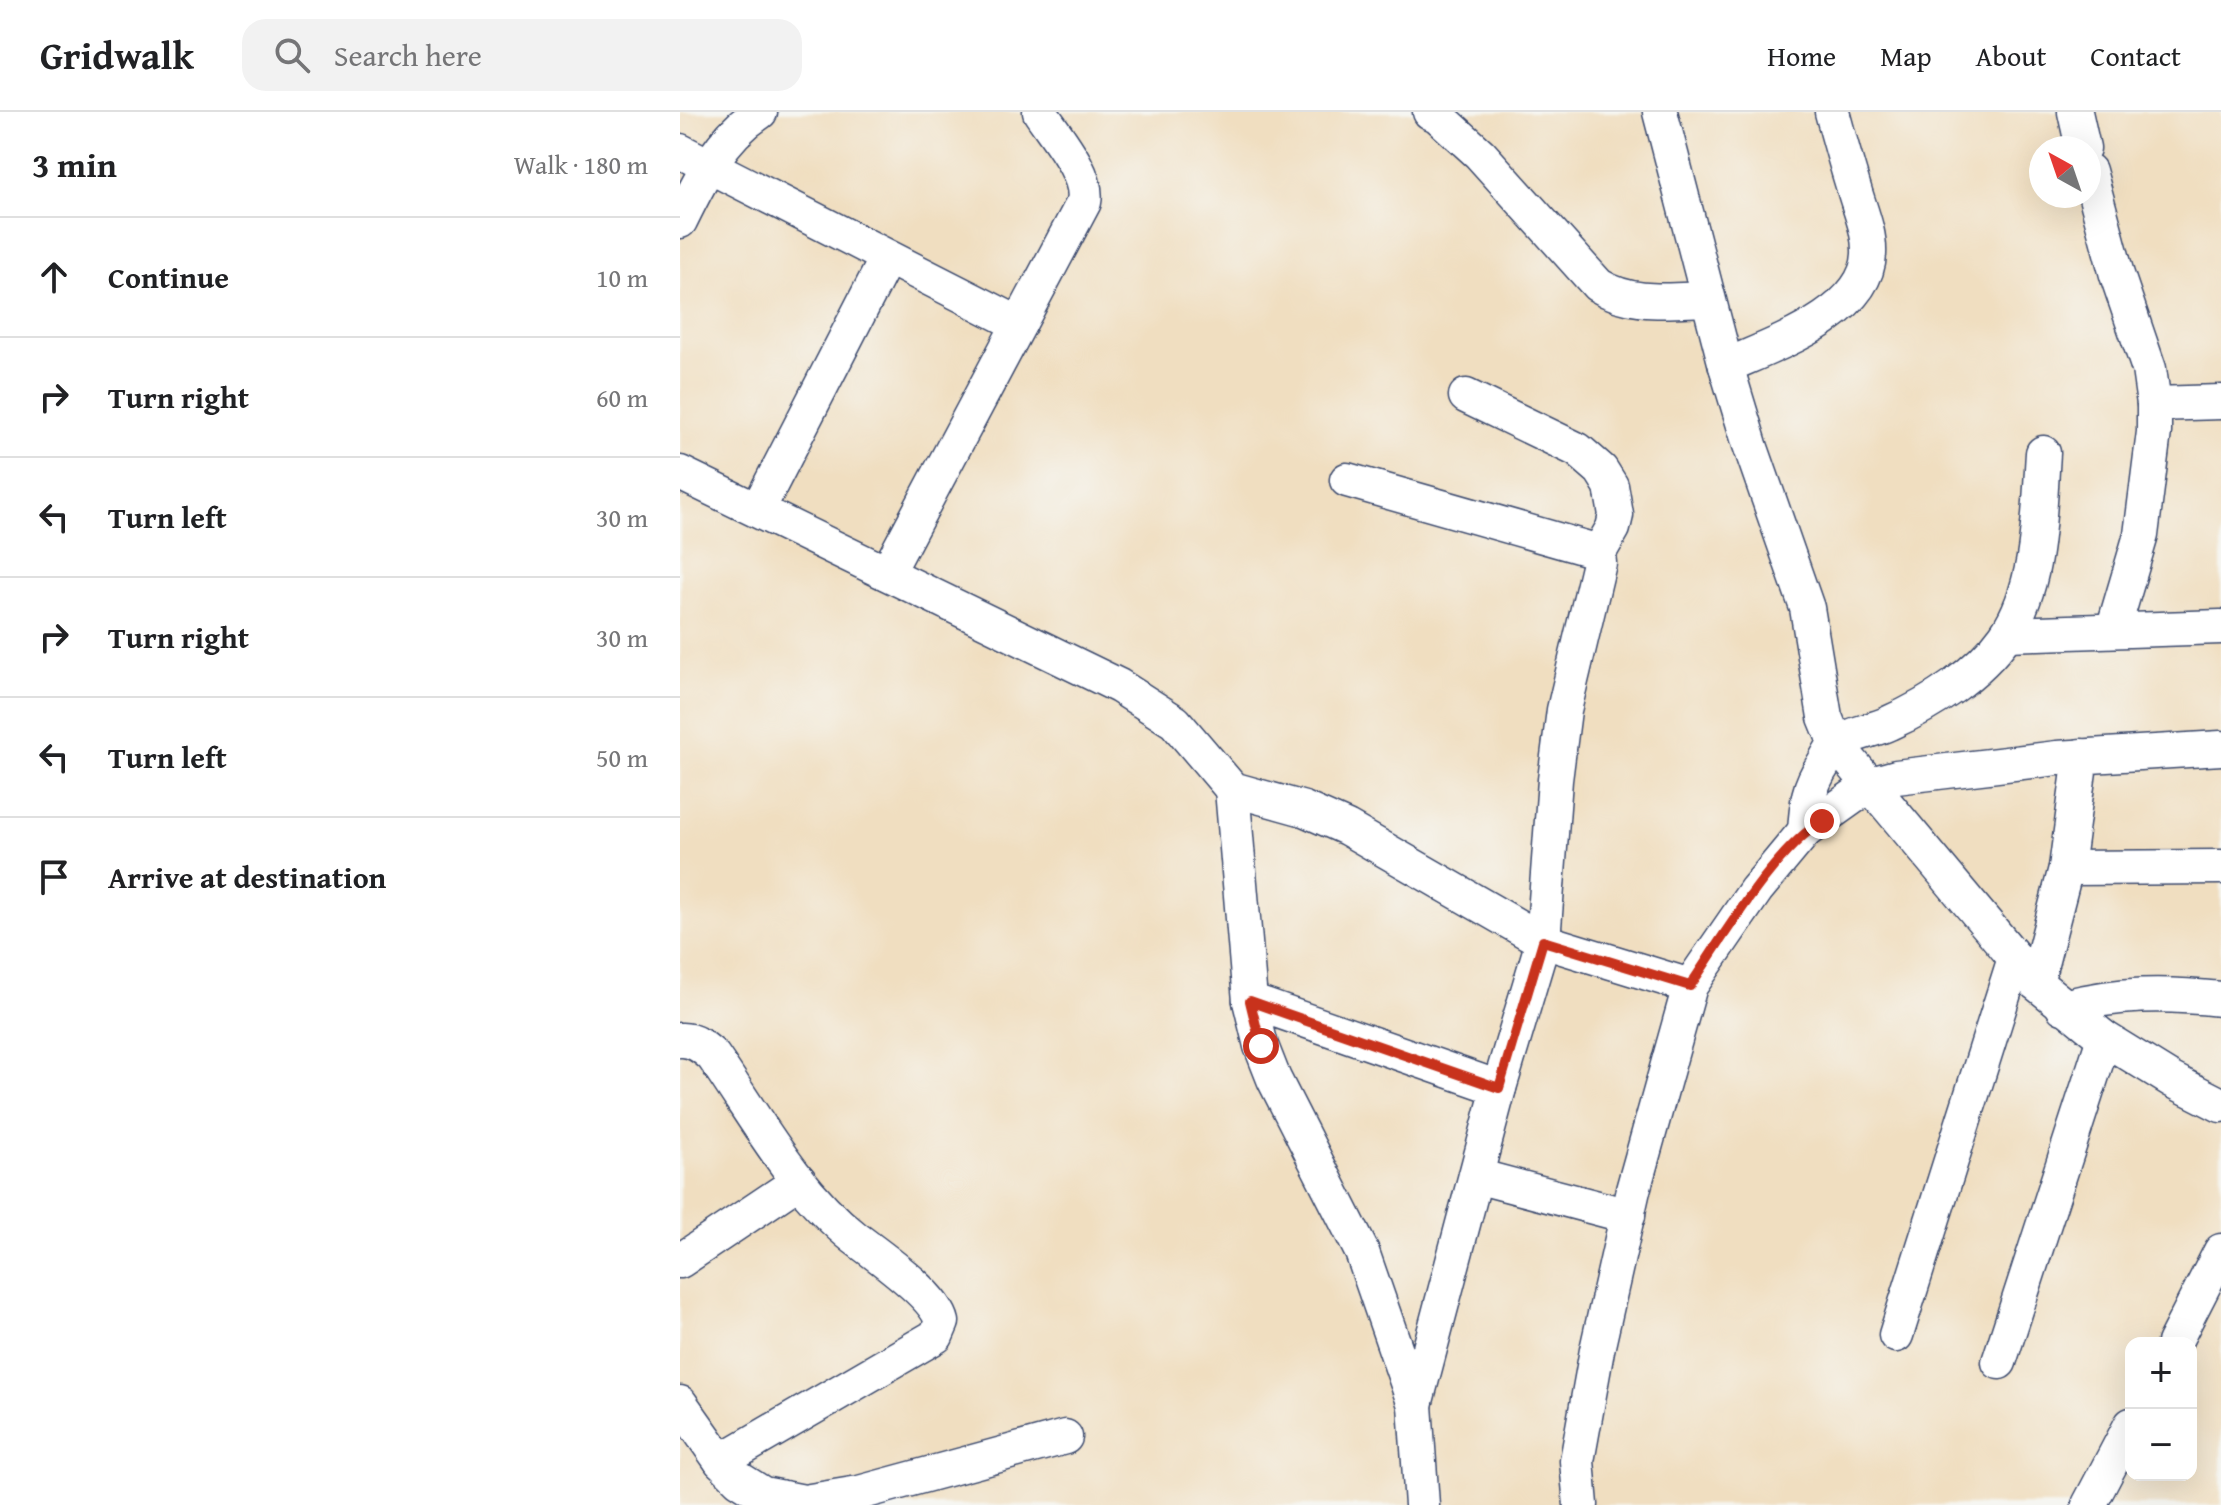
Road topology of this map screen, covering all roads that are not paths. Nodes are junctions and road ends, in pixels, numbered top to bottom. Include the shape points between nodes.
1 (760, 112) edge
2 (1040, 112) edge
3 (1430, 112) edge
4 (1660, 112) edge
5 (1832, 112) edge
6 (2075, 112) edge
7 (2080, 136) edge
8 (694, 158) edge
9 (2099, 208) edge
10 (680, 221) edge
11 (887, 258) junction
12 (1707, 299) junction
13 (1019, 324) junction
14 (1726, 366) junction
15 (1466, 396) dead end
16 (2221, 402) edge
17 (2154, 404) junction
18 (2043, 453) dead end
19 (680, 473) edge
20 (1347, 480) dead end
21 (758, 509) junction
22 (1598, 554) junction
23 (887, 573) junction
24 (2221, 627) edge
25 (2113, 630) junction
26 (2007, 634) junction
27 (1836, 744) junction
28 (2221, 748) edge
29 (2081, 756) junction
30 (1871, 784) junction
31 (1232, 789) junction
32 (1805, 831) junction
33 (2221, 867) edge
34 (2066, 868) junction
35 (1543, 941) junction
36 (2025, 970) junction
37 (1690, 986) junction
38 (2221, 999) edge
39 (1250, 1001) junction
40 (2063, 1007) junction
41 (2104, 1038) junction
42 (680, 1040) edge
43 (1499, 1088) junction
44 (2221, 1105) edge
45 (1476, 1176) junction
46 (799, 1181) junction
47 (1628, 1216) junction
48 (2221, 1251) edge
49 (680, 1261) edge
50 (1896, 1335) dead end
51 (2177, 1337) edge
52 (1999, 1362) dead end
53 (680, 1403) edge
54 (1415, 1405) junction
55 (2125, 1436) edge
56 (1065, 1437) dead end
57 (721, 1461) junction
58 (900, 1494) edge
59 (1422, 1505) edge
60 (1581, 1505) edge
61 (2089, 1505) edge

1 - 8 street
2 - 13 street via 1080,174 1086,193
3 - 12 street via 1480,154 1598,285 1632,299
4 - 12 street
5 - 14 street via 1867,230 1867,271 1853,294 1831,313
6 - 7 street
8 - 10 street
8 - 11 street
9 - 17 street via 2149,369
11 - 13 street
11 - 21 street
12 - 14 street
13 - 23 street
14 - 27 street via 1807,608 1825,717
15 - 22 street via 1578,450 1601,470 1611,486 1616,515
16 - 17 street
17 - 25 street via 2141,535
18 - 26 street via 2031,572
19 - 21 street
20 - 22 street
21 - 23 street
22 - 35 street via 1564,710
23 - 31 street via 1119,686 1175,722
24 - 25 street
25 - 26 street
26 - 27 street via 1958,682 1889,724
27 - 30 street
27 - 32 street via 1813,780
28 - 29 street
29 - 30 street
29 - 34 street
30 - 32 street
30 - 36 street
31 - 35 street via 1304,809 1347,828
31 - 39 street
32 - 37 street via 1756,890
33 - 34 street
34 - 36 street
35 - 37 street
35 - 43 street
36 - 40 street
36 - 50 street
37 - 47 street
38 - 40 street via 2140,993
39 - 43 street
39 - 54 street via 1274,1079 1362,1252
40 - 41 street
41 - 44 street
41 - 52 street
42 - 46 street via 702,1046 713,1056
43 - 45 street
45 - 47 street
45 - 54 street
46 - 49 street
46 - 57 street via 854,1238 936,1307 940,1330
47 - 60 street via 1577,1461
48 - 51 street
53 - 57 street
54 - 59 street
55 - 61 street
56 - 58 street
57 - 58 street via 763,1494 804,1502

